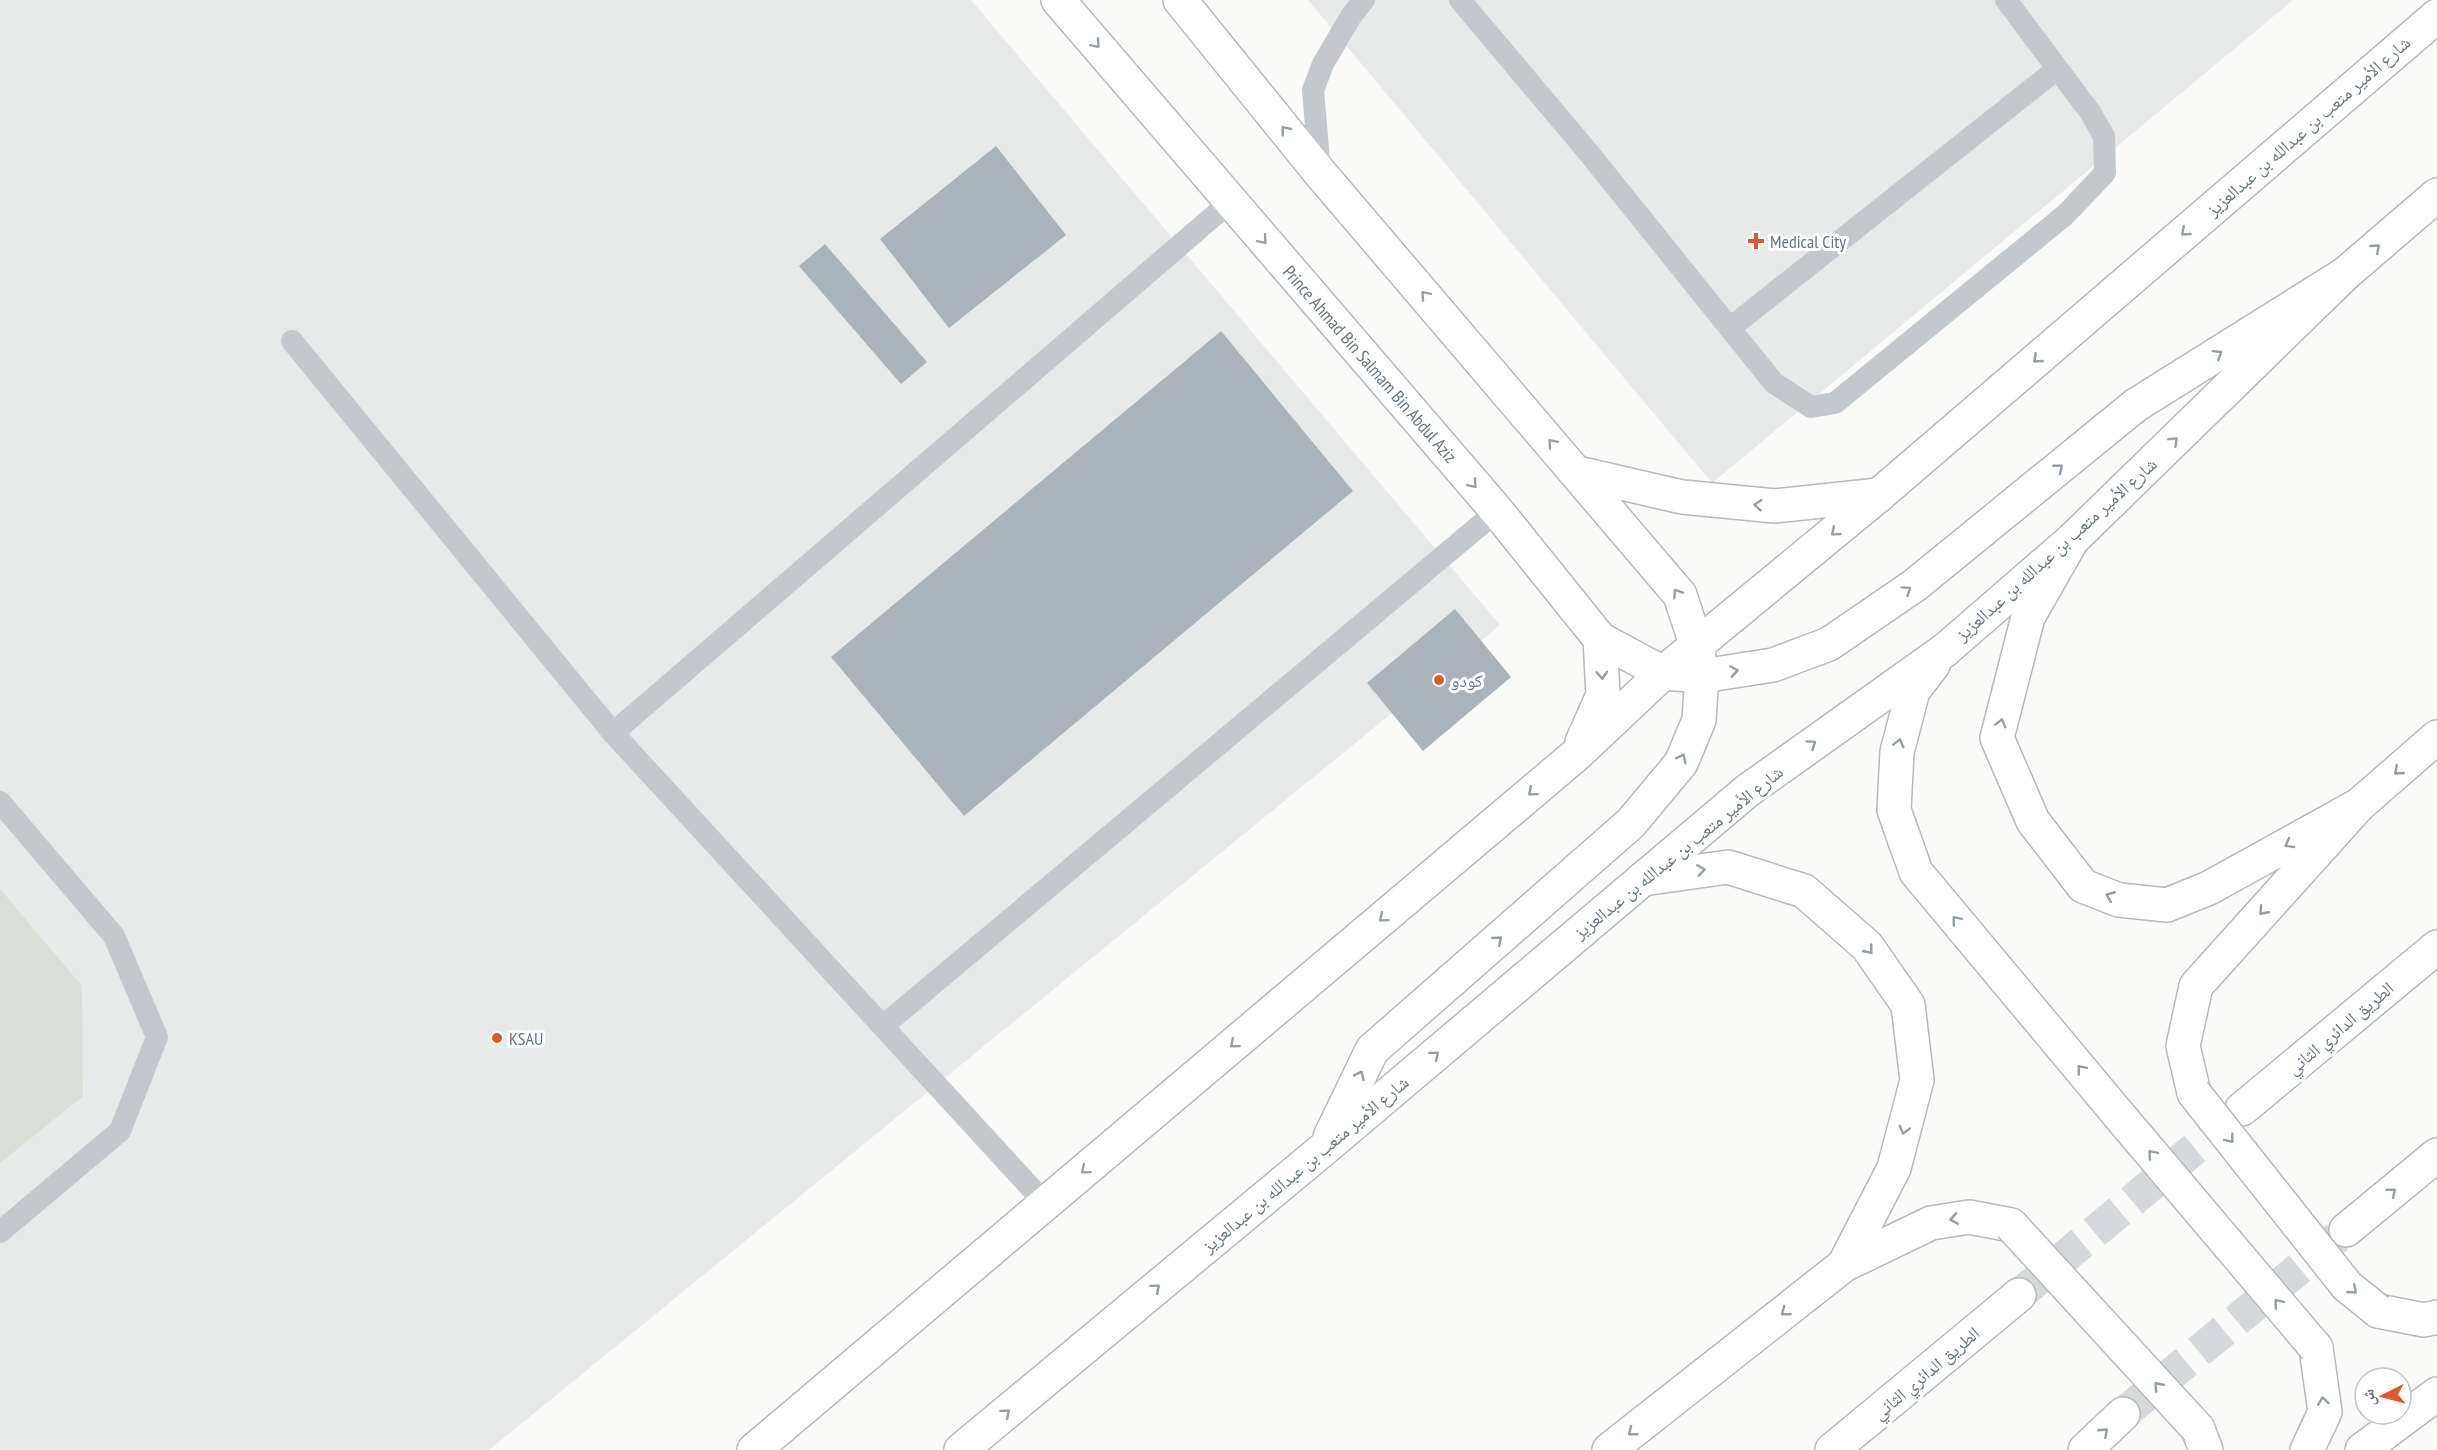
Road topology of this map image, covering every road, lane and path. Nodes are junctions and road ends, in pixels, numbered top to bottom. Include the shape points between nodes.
1 (1058, 0) edge
2 (1180, 0) edge
3 (1364, 0) edge
4 (1460, 0) edge
5 (2006, 0) edge
6 (2437, 16) edge
7 (2057, 69) junction
8 (1320, 173) junction
9 (2437, 195) edge
10 (1230, 202) junction
11 (2345, 274) junction
12 (1730, 328) junction
13 (292, 341) dead end
14 (1578, 473) junction
15 (1879, 495) junction
16 (1497, 511) junction
17 (2072, 540) junction
18 (1600, 639) junction
19 (1945, 650) junction
20 (1700, 662) junction
21 (1663, 673) junction
22 (613, 733) junction
23 (2437, 737) edge
24 (1576, 754) junction
25 (0, 802) edge
26 (2359, 805) junction
27 (1643, 879) junction
28 (2437, 946) edge
29 (882, 1026) junction
30 (2242, 1109) tunnel mouth
31 (1326, 1147) junction
32 (2437, 1155) edge
33 (1045, 1203) junction
34 (2346, 1230) tunnel mouth
35 (0, 1232) edge
36 (1844, 1265) junction
37 (2019, 1295) tunnel mouth
38 (2437, 1317) edge
39 (2437, 1394) edge
40 (2123, 1414) tunnel mouth
41 (2202, 1439) edge
42 (754, 1450) edge
43 (961, 1450) edge
44 (1609, 1450) edge
45 (1832, 1450) edge
46 (2085, 1450) edge
47 (2307, 1450) edge
48 (2362, 1450) edge

1 -> 10 main road, Prince Ahmad Bin Salmam Bin Abdul Aziz
8 -> 2 main road
3 - 8 lane via 1323,64 1313,90
4 - 12 lane
5 - 7 lane
6 -> 15 main road, شارع الأمير متعب بن عبدالله بن عبدالعزيز
7 - 12 lane
7 - 12 lane via 2104,136 2105,172 2064,215 1835,403 1811,406 1774,383
14 -> 8 main road
11 -> 9 main road, شارع الأمير متعب بن عبدالله بن عبدالعزيز
10 -> 16 main road, Prince Ahmad Bin Salmam Bin Abdul Aziz
10 - 22 lane
17 -> 11 main road, شارع الأمير متعب بن عبدالله بن عبدالعزيز
20 -> 11 main road via 1773,665 1829,644 1915,585 2136,405
13 - 22 lane
15 -> 14 main road via 1775,506 1682,497
20 -> 14 main road via 1680,595
15 -> 20 main road, شارع الأمير متعب بن عبدالله بن عبدالعزيز
16 - 18 main road, Prince Ahmad Bin Salmam Bin Abdul Aziz
16 - 29 lane
17 - 19 main road, شارع الأمير متعب بن عبدالله بن عبدالعزيز
26 -> 17 main road via 2209,888 2167,905 2119,900 2084,886 2033,821 1997,738 2028,617
18 - 21 main road
18 -> 24 main road via 1603,695
27 -> 19 main road, شارع الأمير متعب بن عبدالله بن عبدالعزيز via 1747,790
47 -> 19 main road, bridge via 2325,1412 2316,1348 1916,872 1894,810 1897,752 1913,691
20 - 21 main road
31 -> 20 main road via 1372,1050 1631,823 1681,763 1699,720
21 - 24 main road
22 - 29 lane
23 -> 26 main road
24 -> 33 main road
25 - 35 lane via 114,936 157,1036 120,1131
26 -> 38 main road, bridge via 2196,986 2183,1046 2194,1093 2347,1286 2378,1311 2424,1320
31 -> 27 main road, شارع الأمير متعب بن عبدالله بن عبدالعزيز
27 -> 36 main road via 1728,867 1804,891 1867,946 1908,1005 1917,1080 1894,1168
28 - 30 main road, الطريق الدائري الثاني
29 - 33 lane
43 -> 31 main road, شارع الأمير متعب بن عبدالله بن عبدالعزيز
34 -> 32 main road
33 - 42 main road
41 -> 36 main road, bridge via 2012,1225 1969,1217 1931,1223
36 -> 44 main road
37 - 45 main road, الطريق الدائري الثاني
39 - 48 main road
46 -> 40 main road

